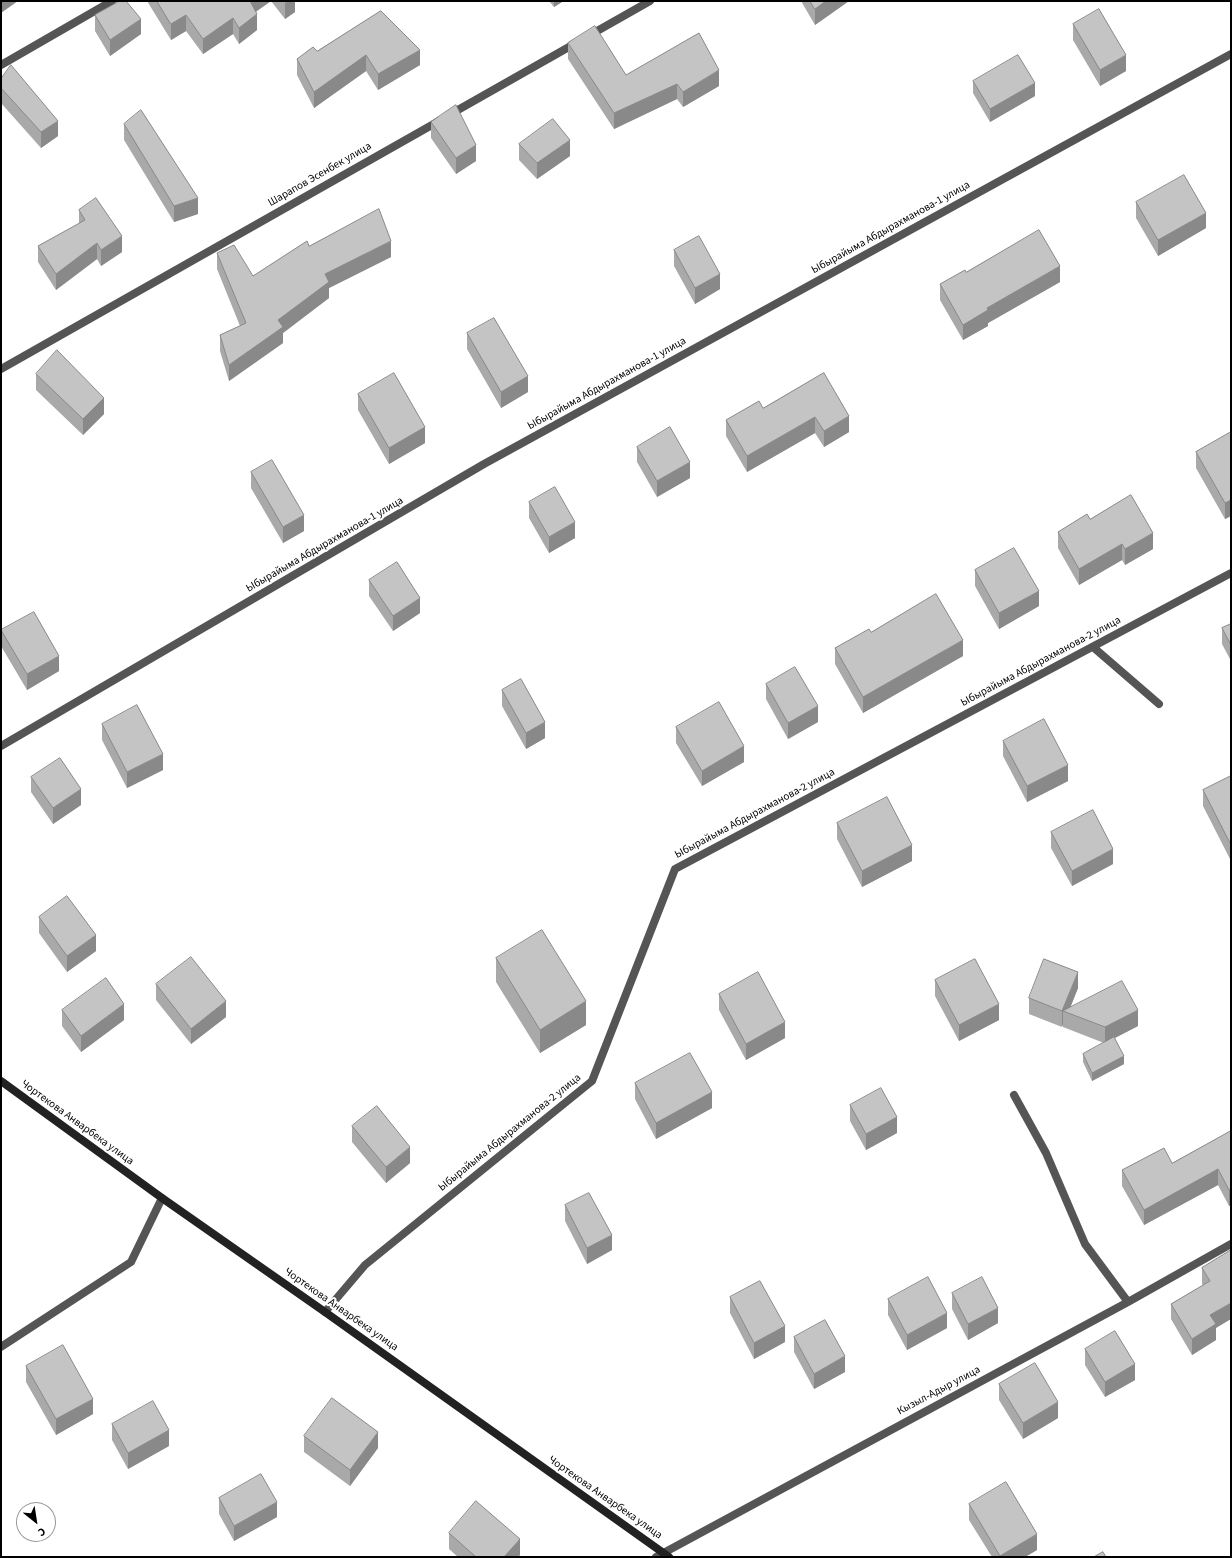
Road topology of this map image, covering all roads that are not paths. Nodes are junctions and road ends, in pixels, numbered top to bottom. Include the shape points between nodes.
1 (112, 1) edge
2 (650, 1) edge
3 (1231, 54) edge
4 (1, 65) edge
5 (1, 369) edge
6 (1231, 573) edge
7 (1093, 647) junction
8 (1159, 704) dead end
9 (1, 746) edge
10 (1, 1081) edge
11 (1014, 1095) dead end
12 (162, 1198) junction
13 (1231, 1244) edge
14 (1128, 1302) junction
15 (325, 1312) junction
16 (1, 1347) edge
17 (663, 1556) edge

1 - 4 street
2 - 5 street, Шарапов Эсенбек улица
3 - 9 street, Ыбырайыма Абдырахманова-1 улица via 491,461
6 - 7 street, Ыбырайыма Абдырахманова-2 улица
7 - 8 street
7 - 15 street, Ыбырайыма Абдырахманова-2 улица via 675,869 592,1081 365,1265
10 - 12 street, Чортекова Анварбека улица
11 - 14 street via 1046,1153 1085,1244
12 - 15 street, Чортекова Анварбека улица
12 - 16 street via 131,1262
13 - 14 street, Кызыл-Адыр улица
14 - 17 street, Кызыл-Адыр улица
15 - 17 street, Чортекова Анварбека улица

